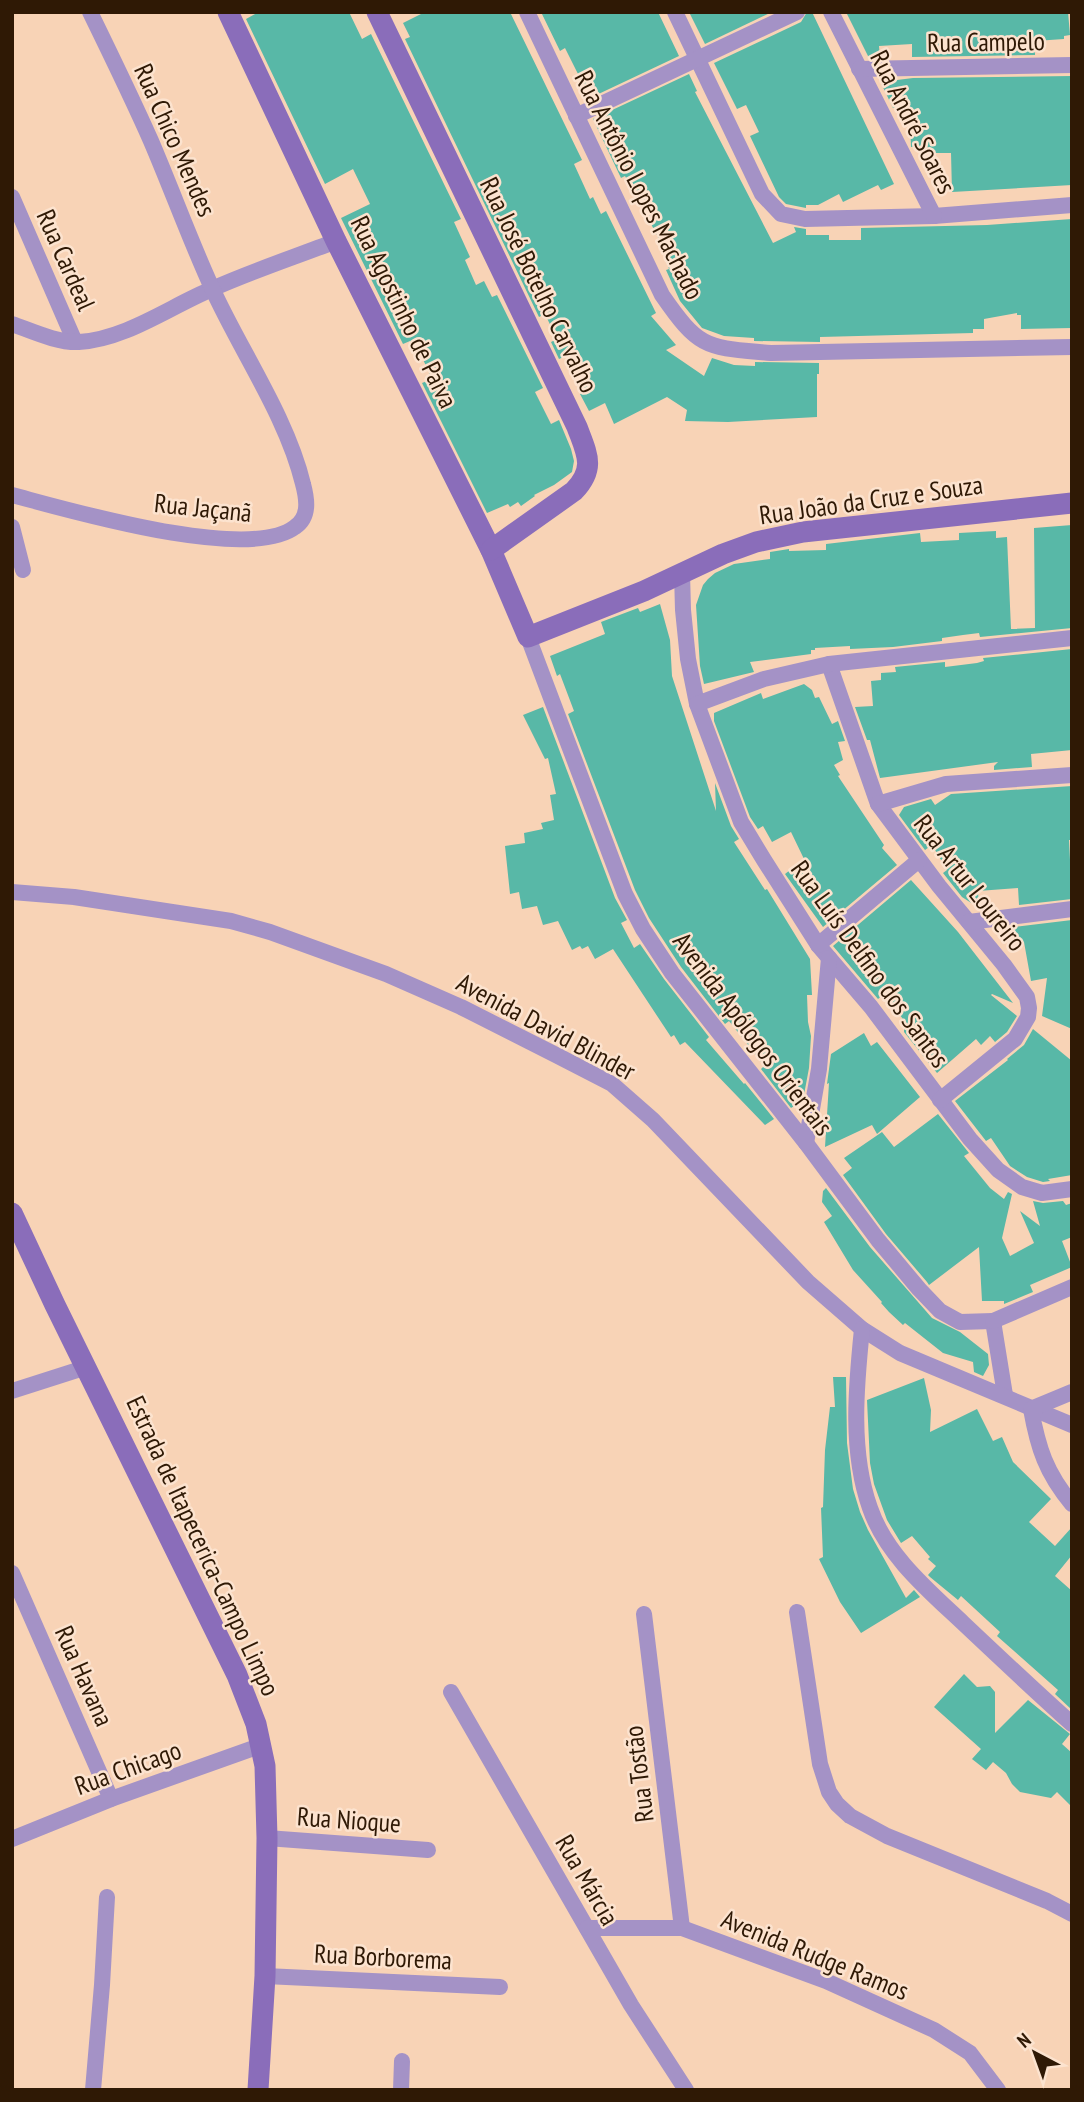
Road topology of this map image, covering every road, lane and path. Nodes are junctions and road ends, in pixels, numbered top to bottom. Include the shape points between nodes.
1 (90, 12) edge
2 (228, 12) edge
3 (377, 12) edge
4 (527, 12) edge
5 (676, 12) edge
6 (797, 12) edge
7 (831, 12) edge
8 (698, 60) junction
9 (1072, 65) edge
10 (859, 69) junction
11 (576, 116) junction
12 (12, 197) edge
13 (1072, 205) edge
14 (934, 216) junction
15 (336, 242) junction
16 (212, 288) junction
17 (12, 324) edge
18 (75, 342) junction
19 (1072, 346) edge
20 (12, 495) edge
21 (1072, 503) edge
22 (12, 527) edge
23 (491, 550) junction
24 (23, 570) dead end
25 (682, 573) junction
26 (528, 637) junction
27 (1072, 638) edge
28 (828, 664) junction
29 (697, 704) junction
30 (1072, 775) edge
31 (878, 804) junction
32 (919, 860) junction
33 (12, 891) edge
34 (1072, 909) edge
35 (969, 922) junction
36 (818, 945) junction
37 (829, 958) junction
38 (940, 1100) junction
39 (806, 1143) junction
40 (1072, 1189) edge
41 (12, 1213) edge
42 (1072, 1287) edge
43 (993, 1321) junction
44 (862, 1329) junction
45 (87, 1367) junction
46 (12, 1391) edge
47 (1072, 1391) edge
48 (1005, 1395) junction
49 (1031, 1409) junction
50 (1072, 1424) edge
51 (1072, 1504) edge
52 (12, 1573) edge
53 (797, 1612) dead end
54 (644, 1614) dead end
55 (451, 1692) dead end
56 (1072, 1724) edge
57 (262, 1745) junction
58 (111, 1799) junction
59 (12, 1839) edge
60 (267, 1839) junction
61 (428, 1850) dead end
62 (107, 1898) dead end
63 (1072, 1914) edge
64 (587, 1928) junction
65 (681, 1928) junction
66 (265, 1976) junction
67 (500, 1987) dead end
68 (402, 2061) dead end
69 (93, 2090) edge
70 (258, 2090) edge
71 (401, 2090) edge
72 (686, 2090) edge
73 (998, 2090) edge

1 - 16 street, Rua Chico Mendes
2 - 15 main road, Rua Agostinho de Paiva
3 - 23 main road, Rua José Botelho Carvalho via 587,455 588,470 574,491
4 - 11 street, Rua Antônio Lopes Machado
5 - 8 street
6 - 8 street
7 - 10 street, Rua André Soares
8 - 11 street
8 - 14 street via 762,194 781,214 805,219
9 - 10 street, Rua Campelo
10 - 14 street, Rua André Soares
11 - 19 street, Rua Antônio Lopes Machado via 662,295 700,341 771,353
12 - 18 street, Rua Cardeal
13 - 14 street
15 - 16 street
15 - 23 main road, Rua Agostinho de Paiva
16 - 18 street via 124,331
16 - 20 street, Rua Jaçanã via 293,452 307,503 301,522 279,536 220,540 97,519
17 - 18 street
21 - 25 main road, Rua João da Cruz e Souza via 803,531 757,542
22 - 24 street
23 - 26 main road, Rua Agostinho de Paiva
25 - 26 main road, Rua João da Cruz e Souza
25 - 29 street, Rua Luís Delfino dos Santos
26 - 39 street, Avenida Apólogos Orientais via 605,844 643,929 672,973
27 - 28 street
28 - 29 street via 765,679
28 - 31 street, Rua Artur Loureiro
29 - 36 street, Rua Luís Delfino dos Santos via 741,822
30 - 31 street via 946,784
31 - 32 street, Rua Artur Loureiro
32 - 35 street, Rua Artur Loureiro
32 - 36 street
33 - 44 street, Avenida David Blinder via 231,920 270,932 386,974 474,1013 612,1084 653,1120 812,1286
34 - 35 street
35 - 38 street, Rua Artur Loureiro via 1027,997 1030,1008 1015,1039
36 - 37 street, Rua Luís Delfino dos Santos
37 - 38 street, Rua Luís Delfino dos Santos
37 - 39 street via 820,1069
38 - 40 street, Rua Luís Delfino dos Santos via 998,1170 1042,1193
39 - 43 street, Avenida Apólogos Orientais via 878,1240 940,1311 960,1322
41 - 45 main road, Estrada de Itapecerica-Campo Limpo
42 - 43 street
43 - 48 street
44 - 48 street, Avenida David Blinder via 900,1353
44 - 56 street via 859,1467 879,1528 912,1574
45 - 46 street
45 - 57 main road, Estrada de Itapecerica-Campo Limpo via 237,1675
47 - 49 street
48 - 49 street, Avenida David Blinder
49 - 50 street, Avenida David Blinder
49 - 51 street via 1039,1449
52 - 58 street, Rua Havana
53 - 63 street via 820,1764 837,1804 887,1836 1048,1900
54 - 65 street, Rua Tostão
55 - 64 street, Rua Márcia
57 - 58 street, Rua Chicago
57 - 60 main road, Estrada de Itapecerica-Campo Limpo
58 - 59 street, Rua Chicago
60 - 61 street, Rua Nioque
60 - 66 main road, Estrada de Itapecerica-Campo Limpo
62 - 69 street
64 - 65 street, Avenida Rudge Ramos
64 - 72 street, Rua Márcia
65 - 73 street, Avenida Rudge Ramos via 826,1981 934,2030 970,2053
66 - 67 street, Rua Borborema
66 - 70 main road, Estrada de Itapecerica-Campo Limpo
68 - 71 street

